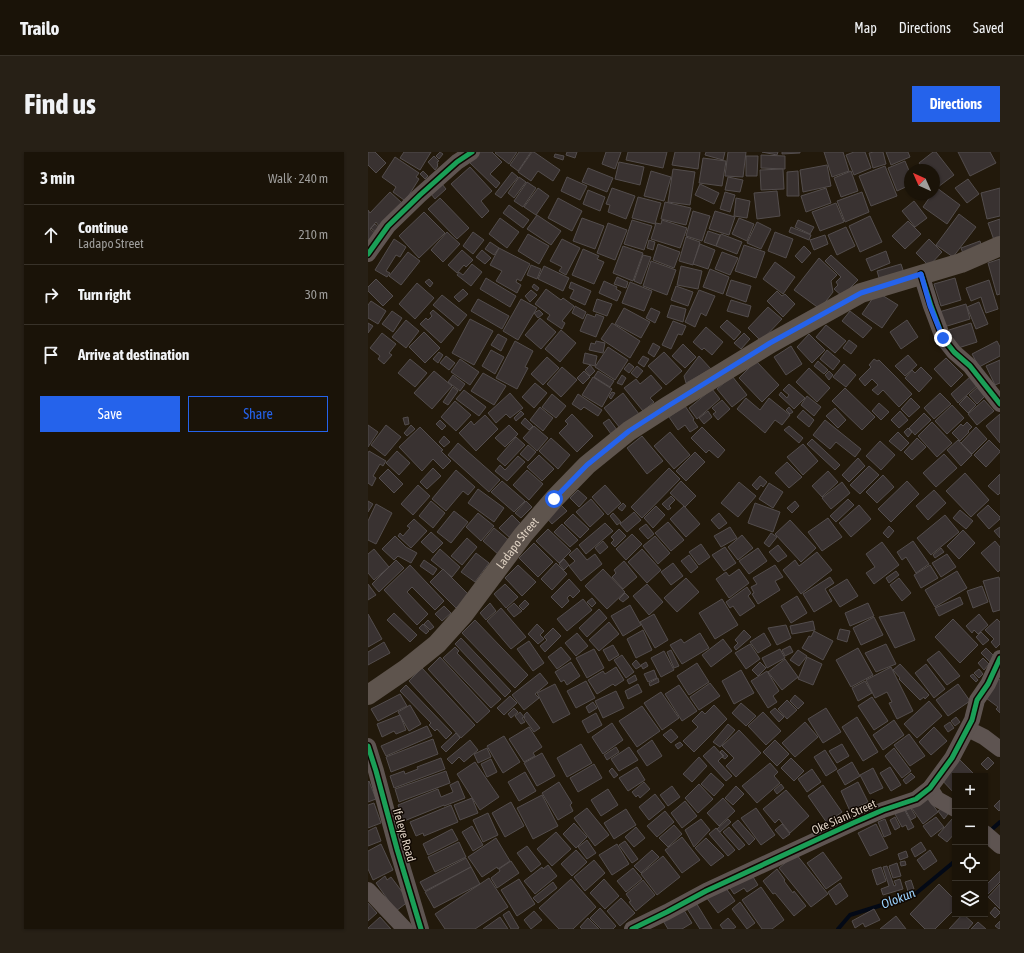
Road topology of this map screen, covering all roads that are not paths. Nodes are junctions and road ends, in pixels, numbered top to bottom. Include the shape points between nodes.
1 (472, 152) edge
2 (1000, 246) edge
3 (368, 254) edge
4 (921, 274) junction
5 (1000, 404) edge
6 (1000, 658) edge
7 (368, 695) edge
8 (968, 729) junction
9 (368, 746) edge
10 (1000, 749) edge
11 (930, 788) junction
12 (952, 807) edge
13 (368, 890) edge
14 (405, 929) edge
15 (421, 929) edge
16 (632, 929) edge

1 - 3 street via 420,195 388,226
2 - 4 main road, Ladapo Street via 961,263
4 - 5 street via 943,338 970,366
4 - 7 main road, Ladapo Street via 861,293 770,343 629,431 587,465 554,499 523,535 464,614 437,644
6 - 8 street, Oke Siani Street via 977,700
8 - 10 street
8 - 11 street, Oke Siani Street via 952,758
9 - 15 street, Ifeleye Road
11 - 12 street via 936,799
11 - 16 street, Oke Siani Street via 916,799 852,823 706,891
13 - 14 street

